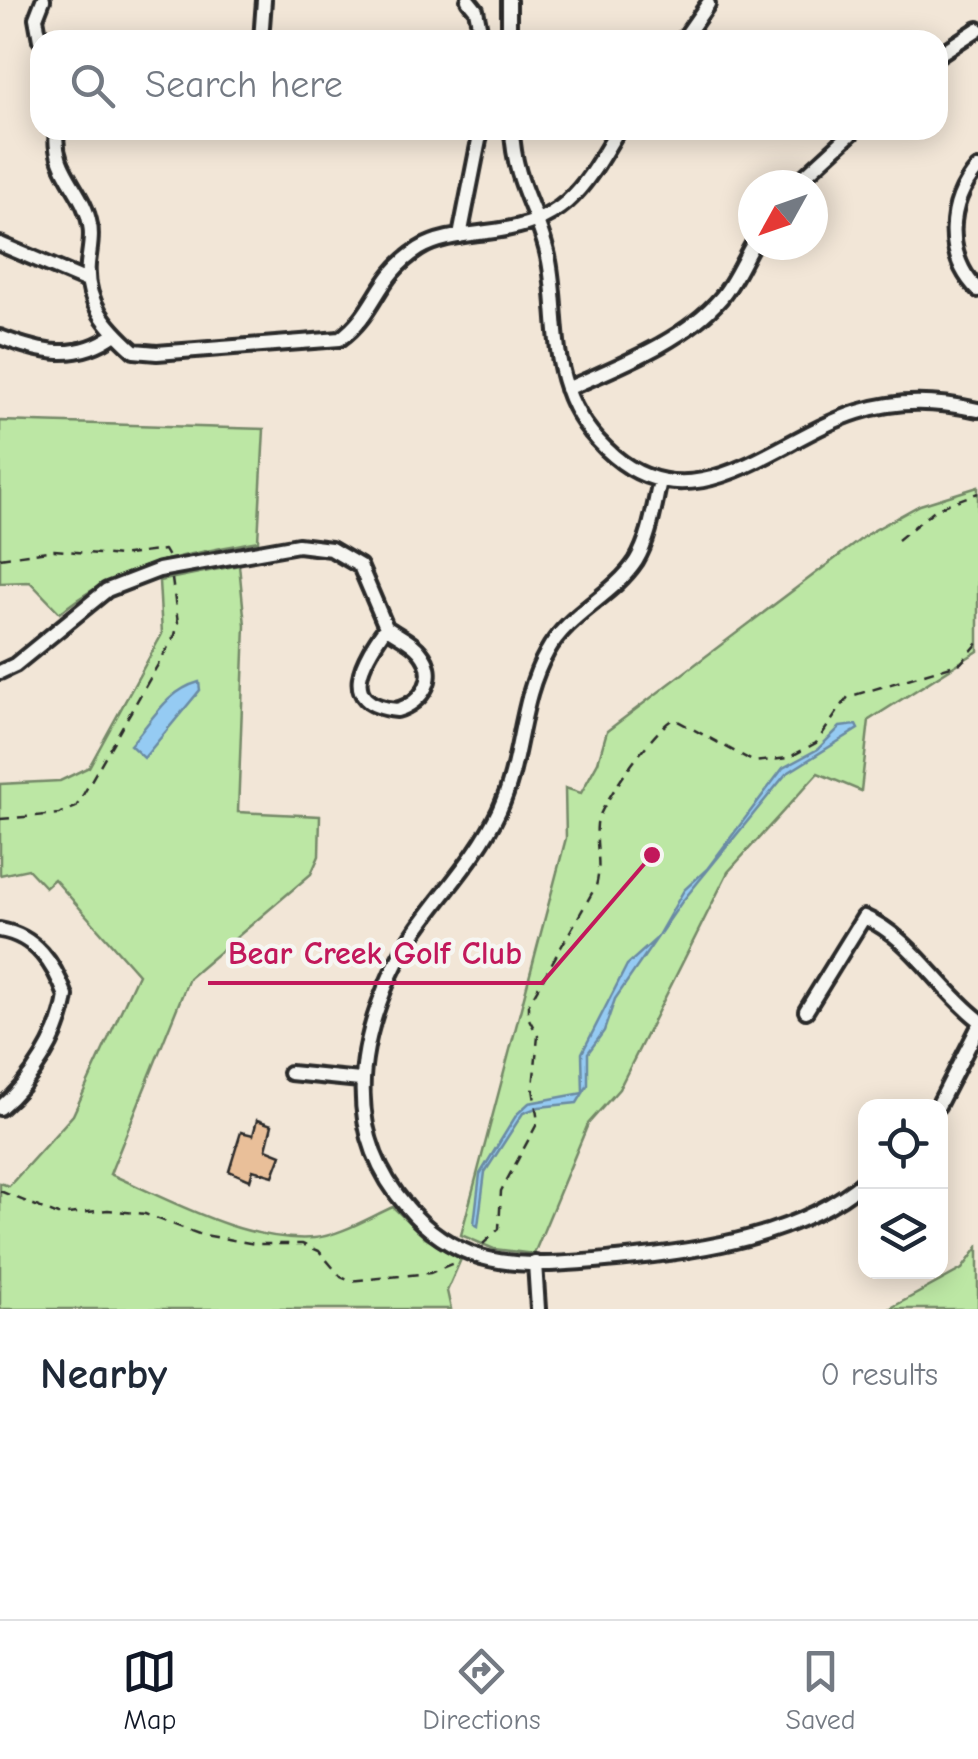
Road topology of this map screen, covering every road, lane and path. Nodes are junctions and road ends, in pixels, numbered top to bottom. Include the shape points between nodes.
1 (43, 0) edge
2 (264, 0) edge
3 (468, 0) edge
4 (509, 0) edge
5 (708, 4) dead end
6 (978, 29) edge
7 (38, 30) edge
8 (262, 30) edge
9 (480, 30) edge
10 (508, 30) edge
11 (689, 30) edge
12 (948, 48) edge
13 (57, 140) edge
14 (480, 140) edge
15 (514, 140) edge
16 (612, 140) edge
17 (845, 140) edge
18 (978, 168) edge
19 (812, 170) edge
20 (536, 222) junction
21 (460, 236) junction
22 (0, 244) edge
23 (744, 260) edge
24 (87, 282) junction
25 (978, 290) edge
26 (115, 334) junction
27 (0, 337) edge
28 (567, 390) junction
29 (978, 410) edge
30 (660, 481) junction
31 (978, 493) edge
32 (898, 540) dead end
33 (0, 558) edge
34 (170, 568) junction
35 (386, 627) junction
36 (978, 643) edge
37 (0, 672) edge
38 (0, 819) edge
39 (0, 930) edge
40 (806, 1011) dead end
41 (978, 1019) edge
42 (978, 1028) edge
43 (290, 1073) dead end
44 (360, 1080) junction
45 (942, 1099) edge
46 (0, 1108) edge
47 (858, 1185) edge
48 (0, 1190) edge
49 (469, 1252) junction
50 (535, 1264) junction
51 (538, 1309) edge

1 - 7 street
2 - 8 street
3 - 9 street
4 - 10 street
5 - 11 street
6 - 12 street
13 - 24 street via 58,160 90,223
14 - 21 street
15 - 20 street via 521,189
16 - 20 street via 574,200
17 - 19 street
18 - 25 street via 960,190 954,215 954,250
20 - 21 street
20 - 28 street via 548,258 554,341
21 - 26 street via 425,245 393,266 360,324 340,339 158,353 134,351
22 - 24 street
23 - 28 street via 706,312
24 - 26 street via 99,315
26 - 27 street via 95,349 68,354
28 - 30 street via 602,445 626,466
29 - 30 street via 906,401 873,408 724,476
30 - 44 street via 636,561 567,622 548,650 528,698 499,812 410,934 377,1008
31 - 32 path via 937,508
33 - 34 path via 54,550 120,556 154,549 164,550
34 - 35 street via 298,545 331,549 360,566
34 - 37 street via 107,590
34 - 38 path via 175,634 76,807
35 - 35 street via 360,663 360,684 374,704 397,710 426,690 428,665
36 - 49 path via 961,663 848,697 816,743 788,758 754,762 682,722 664,721 599,815 596,886 528,1006 538,1044 534,1132 500,1190 498,1229
39 - 46 street via 34,944 66,996 54,1036 19,1092
40 - 41 street via 864,917 897,936
42 - 45 street
43 - 44 street
44 - 49 street via 367,1136 386,1184 423,1226
47 - 50 street via 806,1216 748,1237 618,1259
48 - 49 path via 58,1216 144,1214 199,1234 302,1244 350,1281 430,1274
49 - 50 street
50 - 51 street

